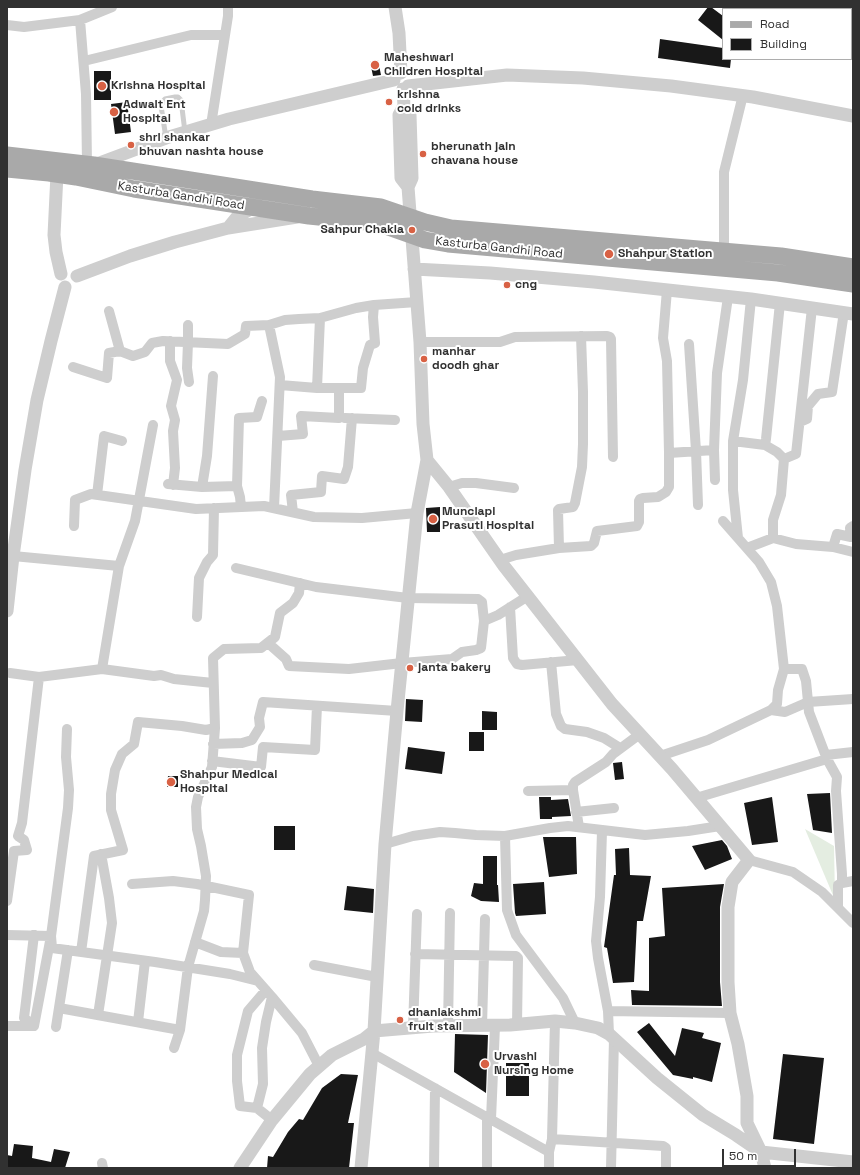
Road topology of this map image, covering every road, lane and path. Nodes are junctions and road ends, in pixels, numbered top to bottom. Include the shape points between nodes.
1 (112, 7) edge
2 (228, 7) edge
3 (395, 7) edge
4 (80, 20) junction
5 (7, 25) edge
6 (224, 35) junction
7 (84, 61) junction
8 (402, 83) junction
9 (743, 95) junction
10 (853, 108) edge
11 (853, 116) edge
12 (211, 125) junction
13 (185, 133) junction
14 (166, 139) junction
15 (7, 155) edge
16 (91, 164) junction
17 (112, 167) junction
18 (7, 169) edge
19 (57, 174) junction
20 (258, 191) junction
21 (254, 207) junction
22 (309, 216) junction
23 (410, 217) junction
24 (228, 228) junction
25 (412, 236) junction
26 (724, 251) junction
27 (853, 267) edge
28 (414, 269) junction
29 (61, 274) junction
30 (78, 276) junction
31 (853, 284) edge
32 (65, 287) junction
33 (667, 290) junction
34 (728, 297) junction
35 (751, 299) junction
36 (417, 302) junction
37 (780, 303) junction
38 (374, 305) junction
39 (812, 308) junction
40 (109, 311) dead end
41 (849, 313) edge
42 (320, 318) junction
43 (188, 325) dead end
44 (269, 325) junction
45 (581, 336) junction
46 (170, 341) junction
47 (188, 342) junction
48 (420, 342) junction
49 (689, 344) dead end
50 (120, 351) junction
51 (73, 367) dead end
52 (213, 376) dead end
53 (189, 382) dead end
54 (280, 385) junction
55 (317, 388) junction
56 (339, 388) junction
57 (262, 401) dead end
58 (339, 418) junction
59 (352, 418) junction
60 (396, 420) dead end
61 (800, 422) junction
62 (153, 425) dead end
63 (278, 436) junction
64 (122, 441) dead end
65 (733, 441) junction
66 (765, 445) junction
67 (714, 450) junction
68 (696, 451) junction
69 (669, 453) junction
70 (612, 457) dead end
71 (784, 459) junction
72 (427, 460) junction
73 (715, 480) dead end
74 (237, 486) junction
75 (202, 487) junction
76 (449, 487) junction
77 (514, 488) dead end
78 (97, 495) junction
79 (138, 501) junction
80 (698, 505) dead end
81 (241, 507) junction
82 (214, 508) junction
83 (274, 508) junction
84 (294, 512) junction
85 (417, 513) junction
86 (723, 521) dead end
87 (74, 526) dead end
88 (853, 526) edge
89 (738, 538) junction
90 (773, 538) junction
91 (833, 547) junction
92 (559, 548) junction
93 (747, 548) junction
94 (853, 552) edge
95 (13, 556) junction
96 (500, 560) junction
97 (119, 566) junction
98 (236, 568) dead end
99 (300, 584) junction
100 (528, 596) junction
101 (408, 598) junction
102 (510, 607) junction
103 (7, 611) edge
104 (197, 617) dead end
105 (484, 621) junction
106 (268, 642) junction
107 (578, 660) junction
108 (551, 662) junction
109 (402, 663) junction
110 (102, 669) junction
111 (784, 669) junction
112 (10, 673) dead end
113 (39, 677) junction
114 (214, 683) junction
115 (853, 699) edge
116 (808, 702) junction
117 (317, 706) junction
118 (771, 710) junction
119 (397, 711) junction
120 (215, 728) junction
121 (67, 729) dead end
122 (640, 734) junction
123 (214, 744) junction
124 (620, 748) junction
125 (853, 752) edge
126 (660, 756) junction
127 (827, 757) junction
128 (212, 761) junction
129 (573, 790) junction
130 (528, 791) dead end
131 (696, 798) junction
132 (614, 808) dead end
133 (576, 812) junction
134 (720, 826) junction
135 (579, 827) junction
136 (602, 831) junction
137 (505, 836) junction
138 (385, 844) junction
139 (101, 854) junction
140 (749, 860) junction
141 (853, 881) edge
142 (842, 883) junction
143 (132, 884) dead end
144 (206, 885) junction
145 (7, 901) edge
146 (838, 908) junction
147 (450, 913) dead end
148 (417, 914) dead end
149 (485, 919) dead end
150 (853, 923) edge
151 (7, 935) edge
152 (34, 935) junction
153 (51, 936) junction
154 (195, 942) junction
155 (68, 950) junction
156 (81, 952) junction
157 (243, 953) junction
158 (415, 954) junction
159 (449, 954) junction
160 (108, 955) junction
161 (484, 955) junction
162 (145, 960) junction
163 (314, 965) dead end
164 (188, 967) junction
165 (377, 976) junction
166 (258, 981) junction
167 (269, 993) junction
168 (59, 1008) junction
169 (608, 1011) junction
170 (730, 1013) junction
171 (98, 1015) junction
172 (555, 1021) junction
173 (138, 1022) junction
174 (574, 1023) junction
175 (517, 1025) junction
176 (7, 1026) edge
177 (34, 1026) junction
178 (448, 1026) junction
179 (489, 1026) junction
180 (56, 1027) dead end
181 (413, 1028) junction
182 (180, 1030) junction
183 (374, 1032) junction
184 (612, 1036) junction
185 (174, 1048) dead end
186 (372, 1053) junction
187 (319, 1066) junction
188 (435, 1088) junction
189 (256, 1108) junction
190 (489, 1118) junction
191 (272, 1120) junction
192 (552, 1139) junction
193 (612, 1143) junction
194 (549, 1152) junction
195 (761, 1152) junction
196 (853, 1162) edge
197 (244, 1165) edge
198 (361, 1168) edge
199 (434, 1168) edge
200 (487, 1168) edge
201 (549, 1168) edge
202 (611, 1168) edge
203 (666, 1168) edge
204 (765, 1168) edge

1 - 4 street
2 - 6 street
3 - 8 street
4 - 5 street via 24,27
4 - 7 street
6 - 7 street via 191,35
6 - 12 street
7 - 16 street
8 - 9 street via 507,75 583,78
8 - 10 street via 507,68 595,72 762,91
8 - 12 street
8 - 17 street via 231,124
8 - 23 street via 404,106 399,115 401,178 408,187
9 - 11 street
9 - 26 street via 724,172
12 - 13 street
13 - 14 street
13 - 14 lane via 181,100 178,97 165,99 161,106
14 - 16 street
15 - 16 main road, Kasturba Gandhi Road
16 - 17 main road, Kasturba Gandhi Road
17 - 20 main road, Kasturba Gandhi Road
18 - 19 main road, Kasturba Gandhi Road
19 - 21 main road, Kasturba Gandhi Road via 134,189
19 - 29 street via 54,235
20 - 21 street
20 - 23 main road, Kasturba Gandhi Road via 381,207
21 - 22 main road, Kasturba Gandhi Road
21 - 24 street via 236,217
22 - 24 street
22 - 25 main road, Kasturba Gandhi Road via 377,223
23 - 25 street
23 - 26 main road, Kasturba Gandhi Road via 451,228
24 - 30 street via 130,256
25 - 28 street
25 - 31 main road, Kasturba Gandhi Road via 448,244 778,273
26 - 27 main road, Kasturba Gandhi Road via 781,256
28 - 33 street via 490,273
28 - 36 street
29 - 30 street via 69,269
29 - 32 street via 60,280
30 - 32 street via 76,284
32 - 95 street via 38,400
33 - 34 street
33 - 69 street via 663,338 667,361
34 - 35 street
34 - 67 street via 717,373
35 - 37 street
35 - 65 street via 743,380
36 - 38 street
36 - 48 street
37 - 39 street
37 - 66 street
38 - 42 street
38 - 56 street via 375,343 370,345 363,368 361,388
39 - 41 street
39 - 61 street
40 - 50 street
41 - 61 street via 832,392 818,394 808,406 807,419
42 - 44 street via 285,320
42 - 55 street
43 - 47 street
44 - 47 street via 246,326 245,334 228,344
44 - 54 street
45 - 48 street via 514,337 500,342
45 - 70 street via 611,338
45 - 92 street via 582,467 573,507 558,510
46 - 47 street
46 - 50 street via 152,343 145,352 133,356
46 - 75 street via 170,361 177,380 171,406 176,420 173,431 175,468 170,484
47 - 53 street
48 - 72 street
49 - 68 street
50 - 51 street via 109,353 107,378
52 - 75 street
54 - 55 street
54 - 63 street
55 - 56 street
56 - 58 street
57 - 74 street via 256,417 238,418
58 - 59 street
58 - 63 street via 301,416 303,434
59 - 60 street
59 - 84 street via 348,467 344,479 322,476 321,492 291,495
61 - 71 street via 796,454
62 - 79 street
63 - 83 street
64 - 78 street via 104,436
65 - 66 street
65 - 89 street via 732,490
66 - 71 street
67 - 68 street
67 - 73 street
68 - 69 street
68 - 80 street
69 - 92 street via 669,487 661,496 640,499 637,526 600,530 596,533 591,546
71 - 90 street via 781,495 773,520
72 - 76 street
72 - 85 street
74 - 75 street
74 - 81 street
76 - 77 street via 476,482
76 - 96 street
78 - 79 street
78 - 87 street via 91,494 75,500
79 - 82 street via 196,509
79 - 97 street via 135,521
81 - 82 street
81 - 83 street
82 - 104 street via 213,555 198,578
83 - 84 street
84 - 85 street via 314,517 362,518
85 - 101 street
86 - 89 street
88 - 91 street via 850,528 851,537 837,534
89 - 93 street
90 - 91 street via 796,544
90 - 93 street
91 - 94 street
92 - 96 street
93 - 111 street via 771,582 777,606
95 - 97 street
95 - 103 street
96 - 100 street
97 - 110 street
98 - 99 street
99 - 101 street
99 - 106 street via 299,593 293,603 280,614 275,637
100 - 102 street
100 - 107 street
101 - 105 street via 478,599 482,602
101 - 109 street
102 - 105 street
102 - 108 street via 514,661 522,665
105 - 109 street via 482,646 479,650 462,652 452,659
106 - 109 street via 286,659 289,666 349,669
106 - 114 street via 261,648 224,649 213,658
107 - 108 street
107 - 122 street via 612,704
108 - 124 street via 556,714 561,726 604,738
109 - 119 street
110 - 113 street
110 - 114 street via 154,676 160,674 174,679
111 - 116 street via 802,669
111 - 118 street via 777,704
112 - 113 street
113 - 145 street via 22,823 18,836 24,840 27,850 14,851
114 - 120 street
115 - 116 street
116 - 118 street via 785,712
116 - 127 street via 809,712
117 - 119 street
117 - 123 street via 263,702 259,718 260,727 252,740
117 - 128 street via 315,750 263,747 260,766
118 - 126 street via 708,740
119 - 138 street
120 - 123 street
120 - 139 street via 206,730 138,722 134,744 122,754 115,770 111,794 111,810 123,850
121 - 153 street via 68,808
122 - 124 street
122 - 126 street
123 - 128 street
124 - 129 street via 606,762 575,782
125 - 127 street
126 - 131 street
127 - 131 street
127 - 142 street via 837,777
128 - 144 street via 196,808
129 - 130 street
129 - 133 street
131 - 134 street
132 - 133 street
133 - 135 street
134 - 136 street via 645,835
134 - 140 street
135 - 136 street
135 - 137 street via 550,828
136 - 169 street via 596,950
137 - 138 street via 440,832
137 - 174 street via 507,910 516,935 563,998
138 - 165 street
139 - 156 street via 94,856
139 - 160 street via 112,923
140 - 146 street via 793,872 822,892
140 - 170 street via 732,882 728,907
141 - 142 street
142 - 146 street via 838,885
143 - 144 street via 173,881
144 - 154 street via 204,911
144 - 157 street via 249,894
146 - 150 street
147 - 159 street
148 - 158 street
149 - 161 street
151 - 152 street
152 - 153 street
152 - 177 street via 24,1018
153 - 155 street via 52,948
153 - 177 street
154 - 157 street via 221,952
154 - 164 street
155 - 156 street
155 - 168 street
156 - 160 street
157 - 166 street via 250,972
158 - 159 street
158 - 181 street
159 - 161 street
159 - 178 street
160 - 162 street
160 - 171 street
161 - 175 street via 514,955 518,958
161 - 179 street
162 - 164 street
162 - 173 street
163 - 165 street
164 - 166 street
164 - 182 street
165 - 183 street
166 - 167 street
167 - 187 street via 302,1033
167 - 189 street via 262,1048 263,1084
167 - 189 street via 248,1011 237,1055 240,1106
168 - 171 street
168 - 180 street
169 - 170 street
169 - 184 street
170 - 195 street via 747,1096 747,1123
171 - 173 street
172 - 174 street
172 - 175 street
172 - 192 street
173 - 182 street
174 - 184 street via 598,1028
175 - 179 street
176 - 177 street
178 - 179 street
178 - 181 street
179 - 190 street
181 - 183 street
182 - 185 street
183 - 186 street
183 - 187 street via 332,1055
184 - 193 street
184 - 195 street via 657,1078 703,1115
186 - 188 street
186 - 198 street
187 - 191 street
188 - 190 street
188 - 199 street
189 - 191 street
190 - 194 street
190 - 200 street
191 - 197 street
192 - 193 street
192 - 194 street
193 - 202 street
193 - 203 street via 665,1146
194 - 201 street
195 - 196 street
195 - 204 street

